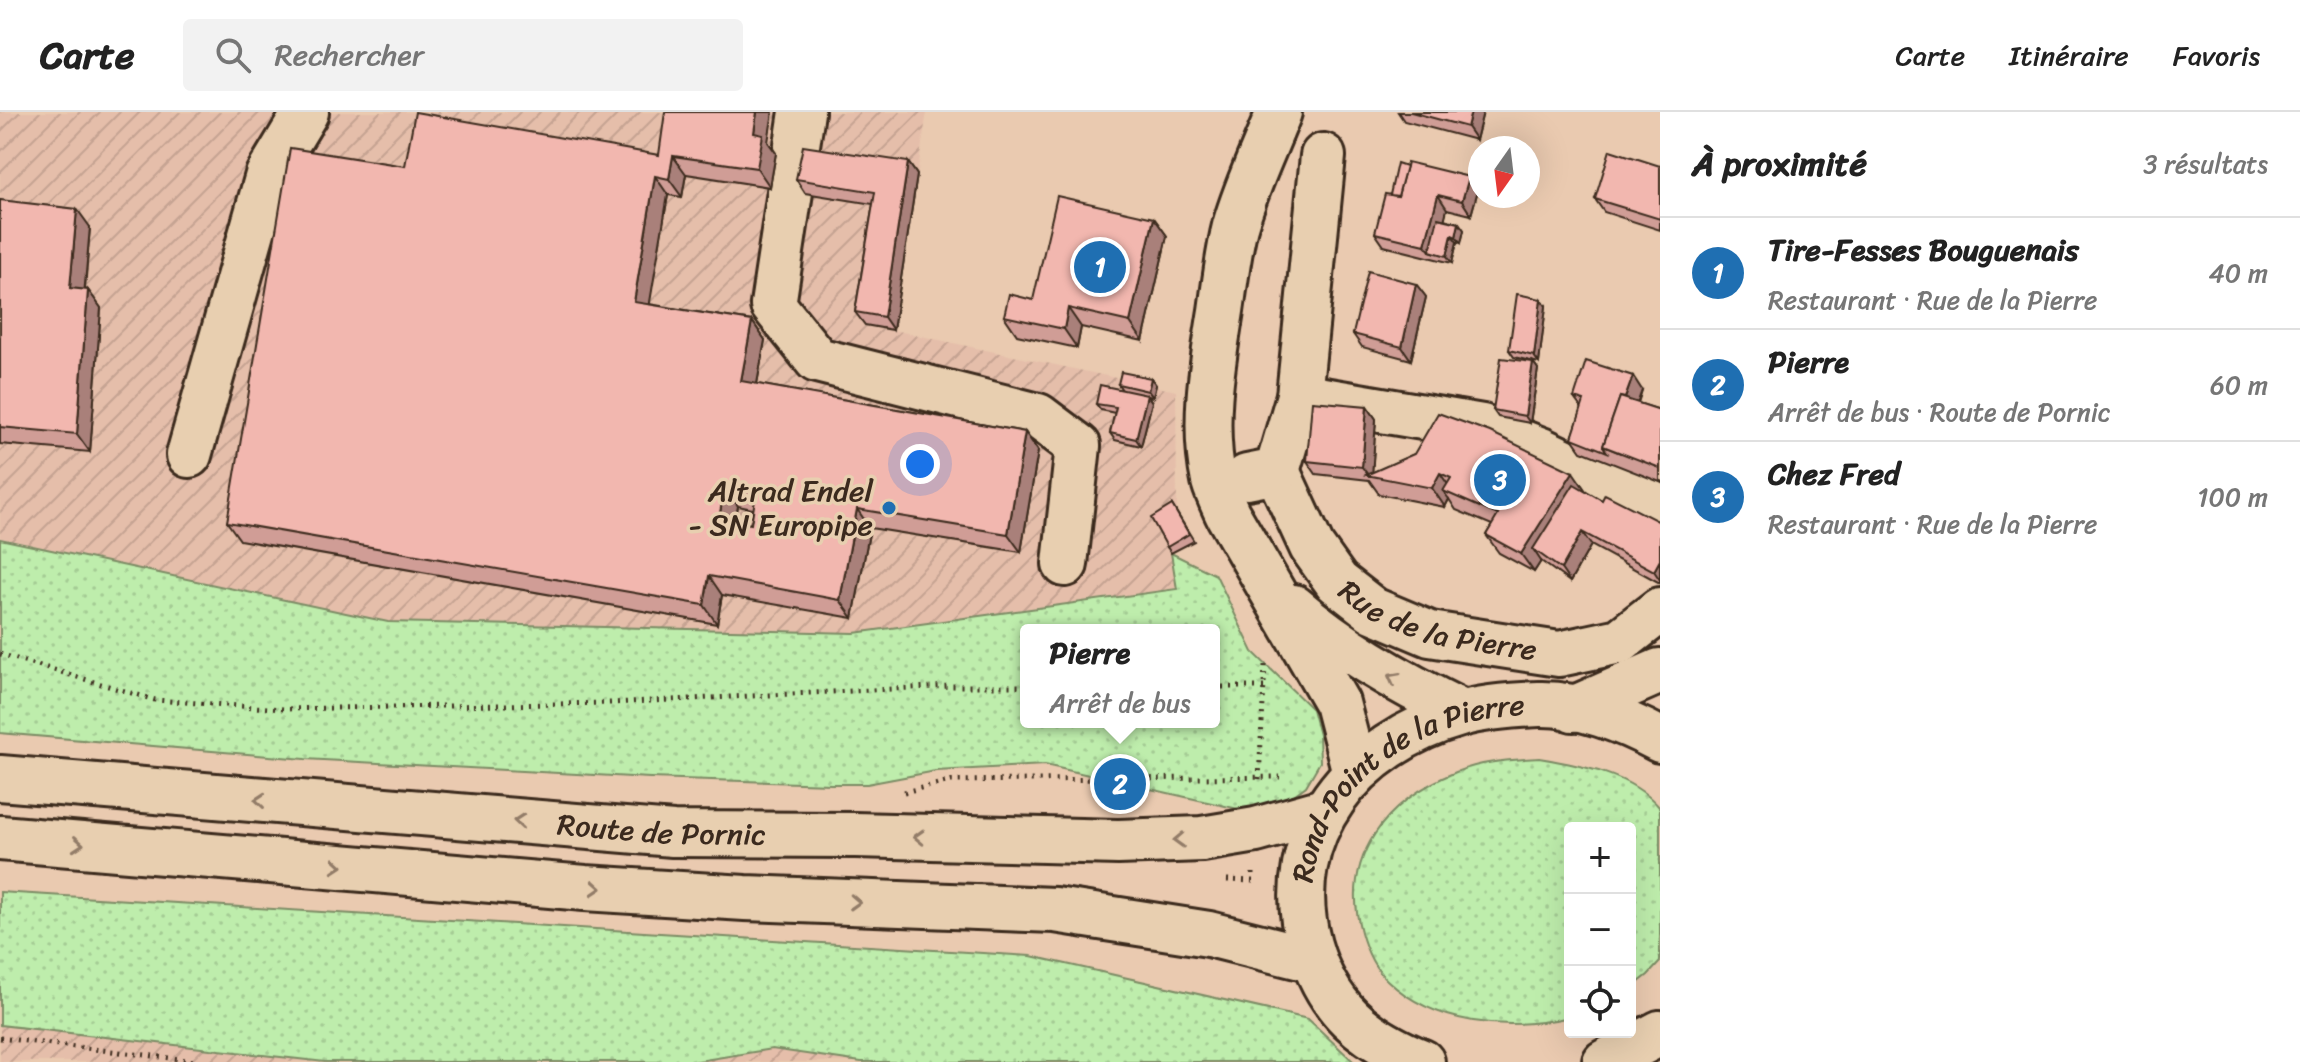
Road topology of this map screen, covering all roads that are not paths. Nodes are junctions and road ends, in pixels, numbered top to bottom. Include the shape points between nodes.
1 (306, 112) edge
2 (802, 112) edge
3 (1279, 112) edge
4 (1323, 156) dead end
5 (1299, 396) junction
6 (189, 455) dead end
7 (1277, 471) junction
8 (1215, 483) junction
9 (1660, 507) edge
10 (1065, 564) dead end
11 (1267, 585) junction
12 (1660, 610) edge
13 (1660, 671) edge
14 (1573, 709) junction
15 (1463, 713) junction
16 (1660, 740) edge
17 (0, 778) edge
18 (1339, 792) junction
19 (0, 838) edge
20 (1313, 960) junction
21 (1660, 1033) edge
22 (1422, 1062) edge
23 (1605, 1062) edge

1 - 6 main road via 268,175
2 - 10 main road via 773,305 817,360 1038,416 1078,446
3 - 8 main road, Rue de la Pierre via 1235,226 1228,261 1208,422
4 - 5 main road
5 - 7 main road
5 - 9 main road via 1482,427
7 - 8 main road
7 - 12 main road, Rue de la Pierre via 1312,547 1337,582 1373,610 1430,634 1559,654 1620,641
8 - 11 main road, Rue de la Pierre
15 -> 11 main road, Rue de la Pierre via 1345,648
11 - 18 main road, Rue de la Pierre via 1337,703
13 - 14 main road
14 - 15 main road, Rond-Point de la Pierre via 1542,704
14 - 16 main road, Rond-Point de la Pierre
15 - 18 main road, Rond-Point de la Pierre via 1405,737
18 -> 17 main road, Route de Pornic via 1256,830 1202,839 1118,842 673,834
18 - 20 main road, Rond-Point de la Pierre via 1312,836 1303,867 1303,924
19 -> 20 main road, Route de Pornic via 614,890 1055,910 1209,934
20 - 22 main road, Rond-Point de la Pierre via 1336,1005 1352,1022
21 - 23 main road

